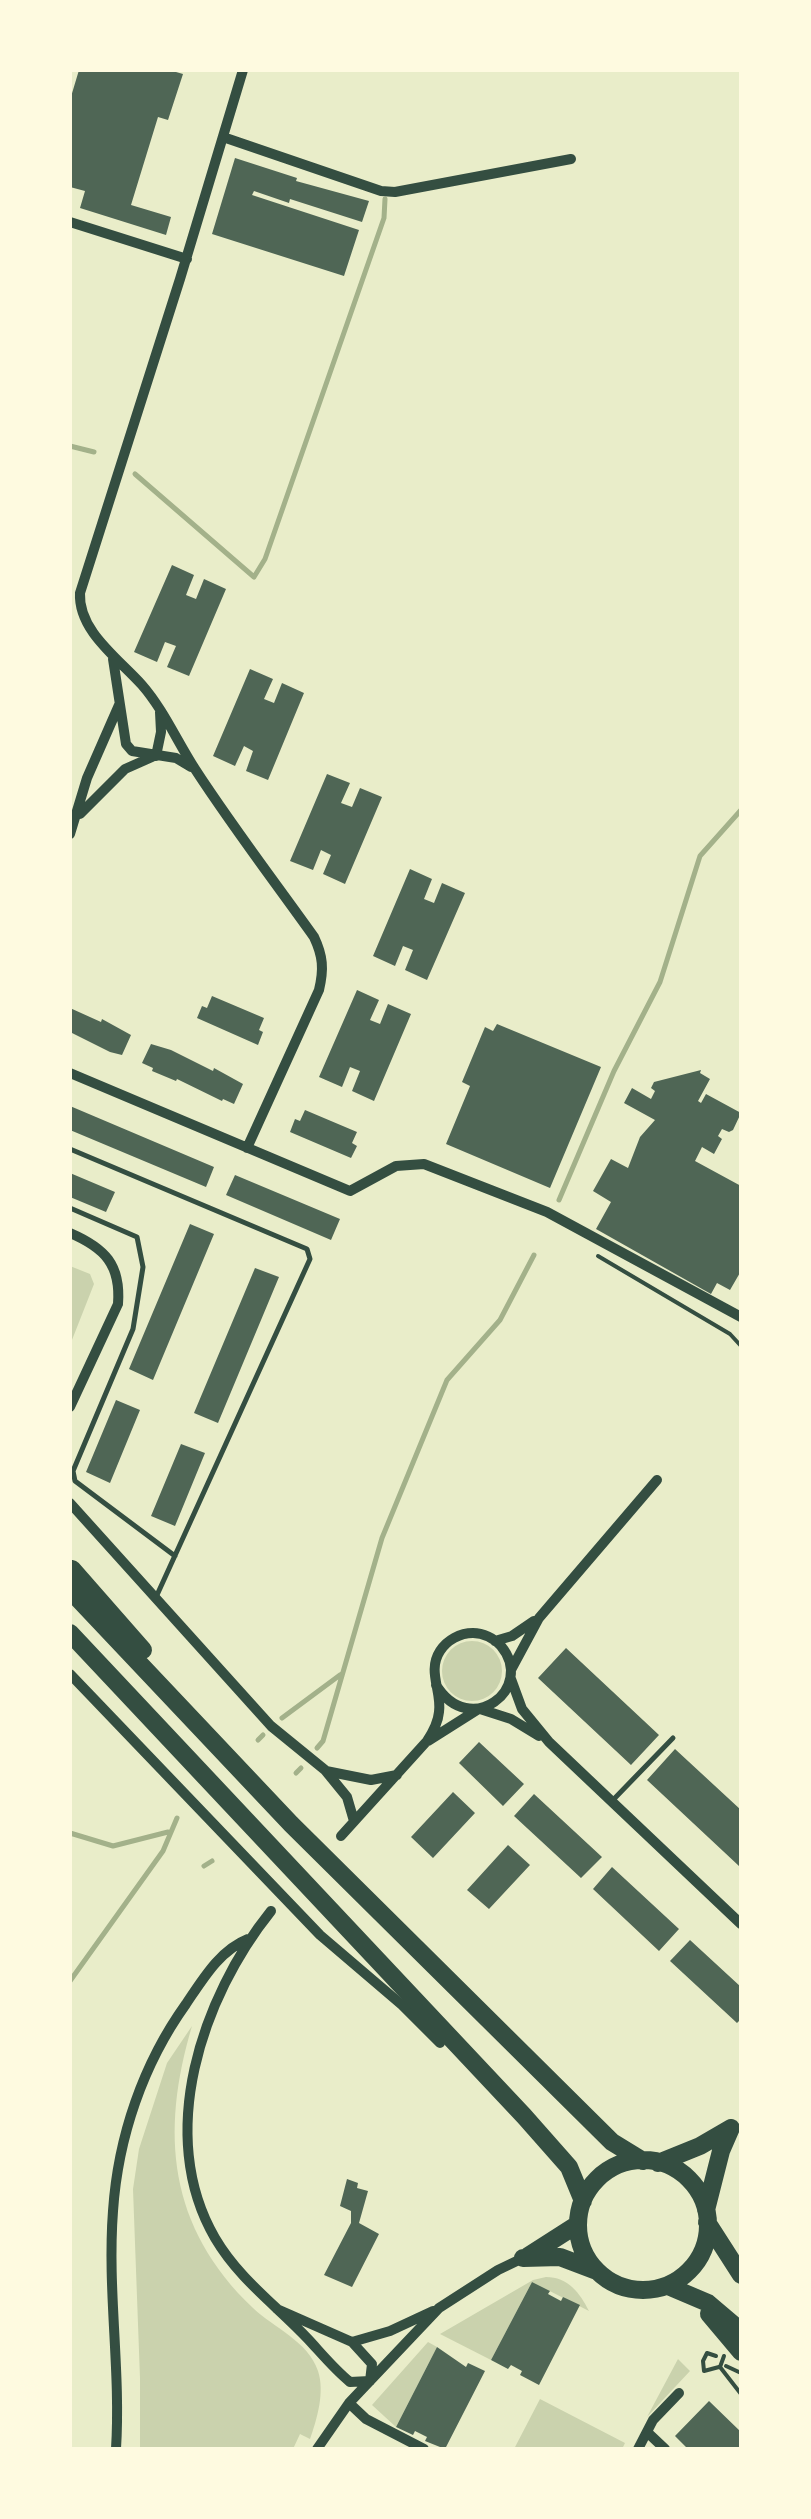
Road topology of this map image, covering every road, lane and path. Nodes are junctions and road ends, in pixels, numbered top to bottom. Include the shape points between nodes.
1 (242, 70) edge
2 (224, 137) junction
3 (571, 159) dead end
4 (70, 222) edge
5 (186, 259) junction
6 (112, 656) junction
7 (122, 700) junction
8 (160, 711) junction
9 (156, 756) junction
10 (196, 770) junction
11 (76, 819) junction
12 (70, 834) edge
13 (70, 1073) edge
14 (247, 1148) junction
15 (70, 1149) edge
16 (70, 1208) edge
17 (70, 1233) edge
18 (593, 1252) dead end
19 (741, 1316) edge
20 (741, 1346) edge
21 (70, 1407) edge
22 (657, 1480) dead end
23 (70, 1503) edge
24 (175, 1556) junction
25 (71, 1568) edge
26 (70, 1590) edge
27 (156, 1598) junction
28 (539, 1618) junction
29 (70, 1634) edge
30 (495, 1640) junction
31 (140, 1664) junction
32 (70, 1674) edge
33 (510, 1674) junction
34 (436, 1686) junction
35 (479, 1709) junction
36 (673, 1738) dead end
37 (427, 1741) junction
38 (549, 1742) junction
39 (325, 1770) junction
40 (398, 1775) junction
41 (612, 1801) junction
42 (354, 1822) junction
43 (341, 1836) dead end
44 (271, 1911) dead end
45 (741, 1924) edge
46 (249, 1939) junction
47 (447, 2043) junction
48 (736, 2122) edge
49 (650, 2162) junction
50 (583, 2201) junction
51 (707, 2216) junction
52 (578, 2224) junction
53 (524, 2258) junction
54 (597, 2271) junction
55 (741, 2275) edge
56 (668, 2286) junction
57 (692, 2295) junction
58 (438, 2308) junction
59 (277, 2309) junction
60 (741, 2331) edge
61 (352, 2342) junction
62 (741, 2352) edge
63 (716, 2356) dead end
64 (720, 2367) dead end
65 (370, 2381) junction
66 (680, 2393) dead end
67 (348, 2403) junction
68 (647, 2432) junction
69 (116, 2449) edge
70 (317, 2449) edge
71 (424, 2449) edge
72 (638, 2449) edge
73 (665, 2449) edge

1 - 2 street
2 - 3 street via 381,192
2 - 5 street
4 - 5 street
5 - 6 street via 80,593 83,617
6 - 7 street
6 - 8 street
7 - 9 street via 126,744 132,752
7 - 11 street
8 - 9 street
8 - 10 street
9 - 10 street
9 - 11 street via 126,770
10 - 14 street via 322,954 319,990
11 - 12 street
13 - 14 street
14 - 19 street via 350,1191 396,1166 424,1164 547,1212
15 - 24 lane via 307,1249 310,1259
16 - 24 lane via 137,1237 142,1267 132,1329 73,1470 75,1481
17 - 21 street via 103,1253 119,1287 118,1304
18 - 20 path
22 - 28 street
23 - 27 street
24 - 27 lane
25 - 31 highway via 144,1652
26 - 31 highway
27 - 39 street via 271,1726
28 - 30 street
28 - 33 street
29 - 47 highway
30 - 33 street
30 - 34 street via 472,1633 449,1641 435,1661
31 - 49 highway via 553,2085 612,2142
32 - 47 street via 320,1934
33 - 35 street via 505,1692
33 - 38 street via 522,1709
34 - 35 street via 452,1704
34 - 37 street via 440,1709
35 - 37 street
35 - 38 street
36 - 41 lane
37 - 40 street
38 - 41 street
39 - 40 street via 370,1780
39 - 42 street via 346,1797
40 - 42 street
41 - 45 street
42 - 43 street
44 - 46 street
46 - 59 street via 201,2046 187,2128 191,2170 214,2237
46 - 69 street via 230,1946 177,2016 144,2076 118,2162 112,2213
47 - 50 highway via 568,2166
48 - 49 highway via 700,2146
48 - 51 highway via 721,2151
49 - 50 highway via 628,2162 600,2176
49 - 51 highway via 689,2180
50 - 52 highway
51 - 55 highway
51 - 56 highway via 696,2262
52 - 53 highway
52 - 54 highway
53 - 54 highway via 560,2256
53 - 58 street
54 - 56 highway via 632,2289
56 - 57 highway
57 - 60 highway
57 - 62 highway
58 - 61 street
58 - 65 street
59 - 61 street
59 - 65 street via 350,2382
61 - 65 street via 372,2364
63 - 64 path via 707,2352 704,2370
65 - 67 street
66 - 68 street
67 - 70 street
67 - 71 street
68 - 72 street
68 - 73 street

